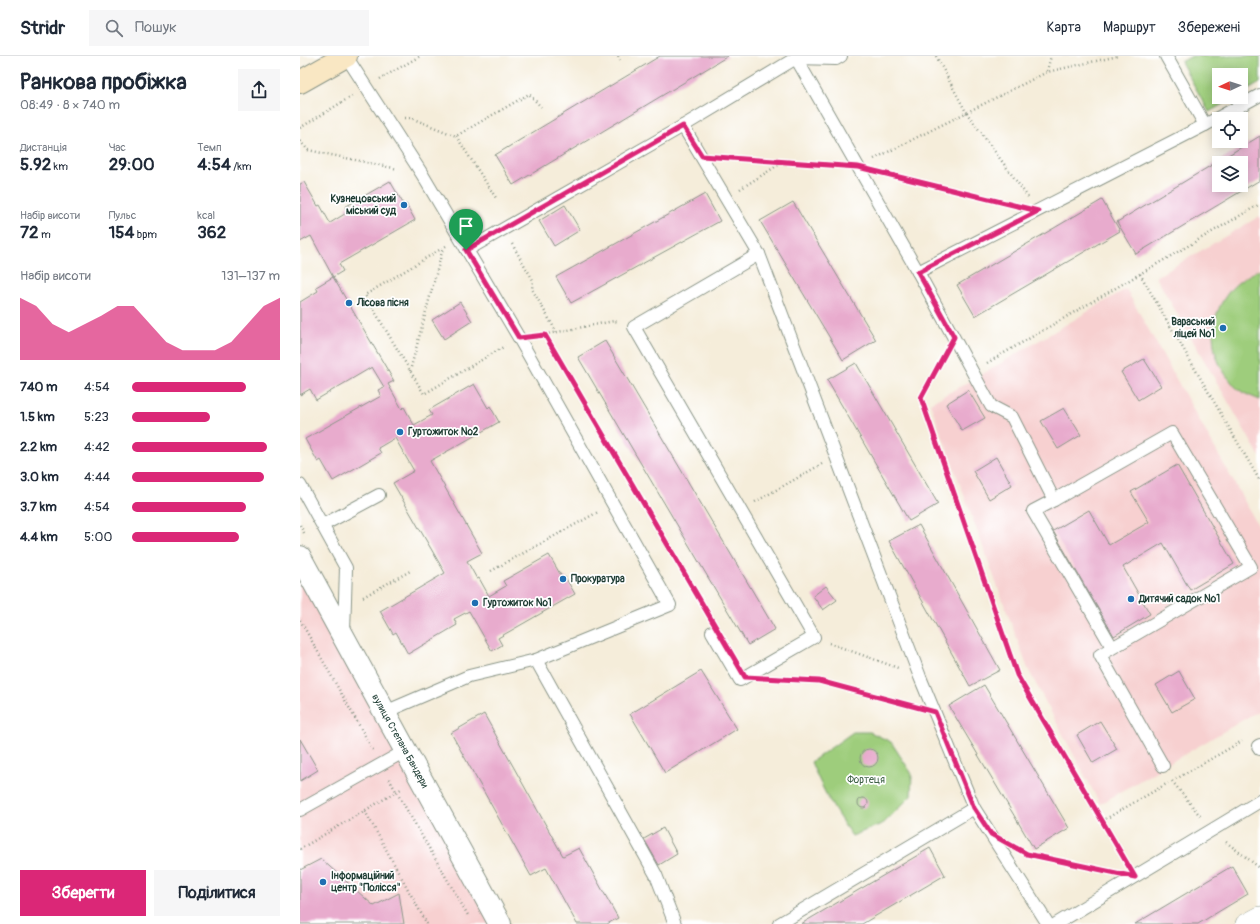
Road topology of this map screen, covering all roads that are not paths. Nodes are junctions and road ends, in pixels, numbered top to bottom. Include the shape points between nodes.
1 (346, 56) edge
2 (841, 56) edge
3 (1166, 56) edge
4 (796, 58) junction
5 (300, 82) edge
6 (1260, 95) edge
7 (1205, 125) junction
8 (683, 126) junction
9 (466, 250) junction
10 (759, 254) junction
11 (918, 272) junction
12 (300, 485) edge
13 (379, 494) dead end
14 (1054, 500) junction
15 (323, 525) junction
16 (300, 557) edge
17 (712, 627) road end
18 (344, 637) junction
19 (1112, 647) junction
20 (536, 660) junction
21 (384, 712) junction
22 (1260, 745) edge
23 (1260, 749) edge
24 (406, 751) junction
25 (1164, 766) dead end
26 (1260, 801) edge
27 (974, 808) junction
28 (300, 810) edge
29 (1260, 916) edge
30 (500, 924) edge
31 (675, 924) edge
32 (779, 924) edge
33 (1048, 924) edge
34 (1056, 924) edge
35 (1245, 924) edge

1 - 5 main road
1 - 9 lane via 422,174
2 - 4 lane via 836,59
3 - 7 lane
4 - 8 lane
4 - 11 lane
6 - 7 lane
7 - 11 lane
8 - 9 lane
8 - 10 lane
9 - 20 lane via 519,338 670,605
10 - 17 lane via 634,327 814,637 740,680
10 - 27 lane via 920,677
11 - 14 lane via 991,406 1012,417
12 - 15 lane
13 - 15 lane
14 - 19 lane via 1034,512
14 - 19 lane via 1172,433 1251,567
15 - 18 lane via 346,568
16 - 18 street, вулиця Степана Бандери
18 - 21 street, вулиця Степана Бандери
19 - 25 lane via 1100,655
20 - 21 lane via 469,676
20 - 31 lane via 656,875
21 - 24 street, вулиця Степана Бандери
22 - 23 lane
24 - 28 lane
24 - 30 street, вулиця Степана Бандери
26 - 34 lane
27 - 32 lane
27 - 33 lane
29 - 35 street

